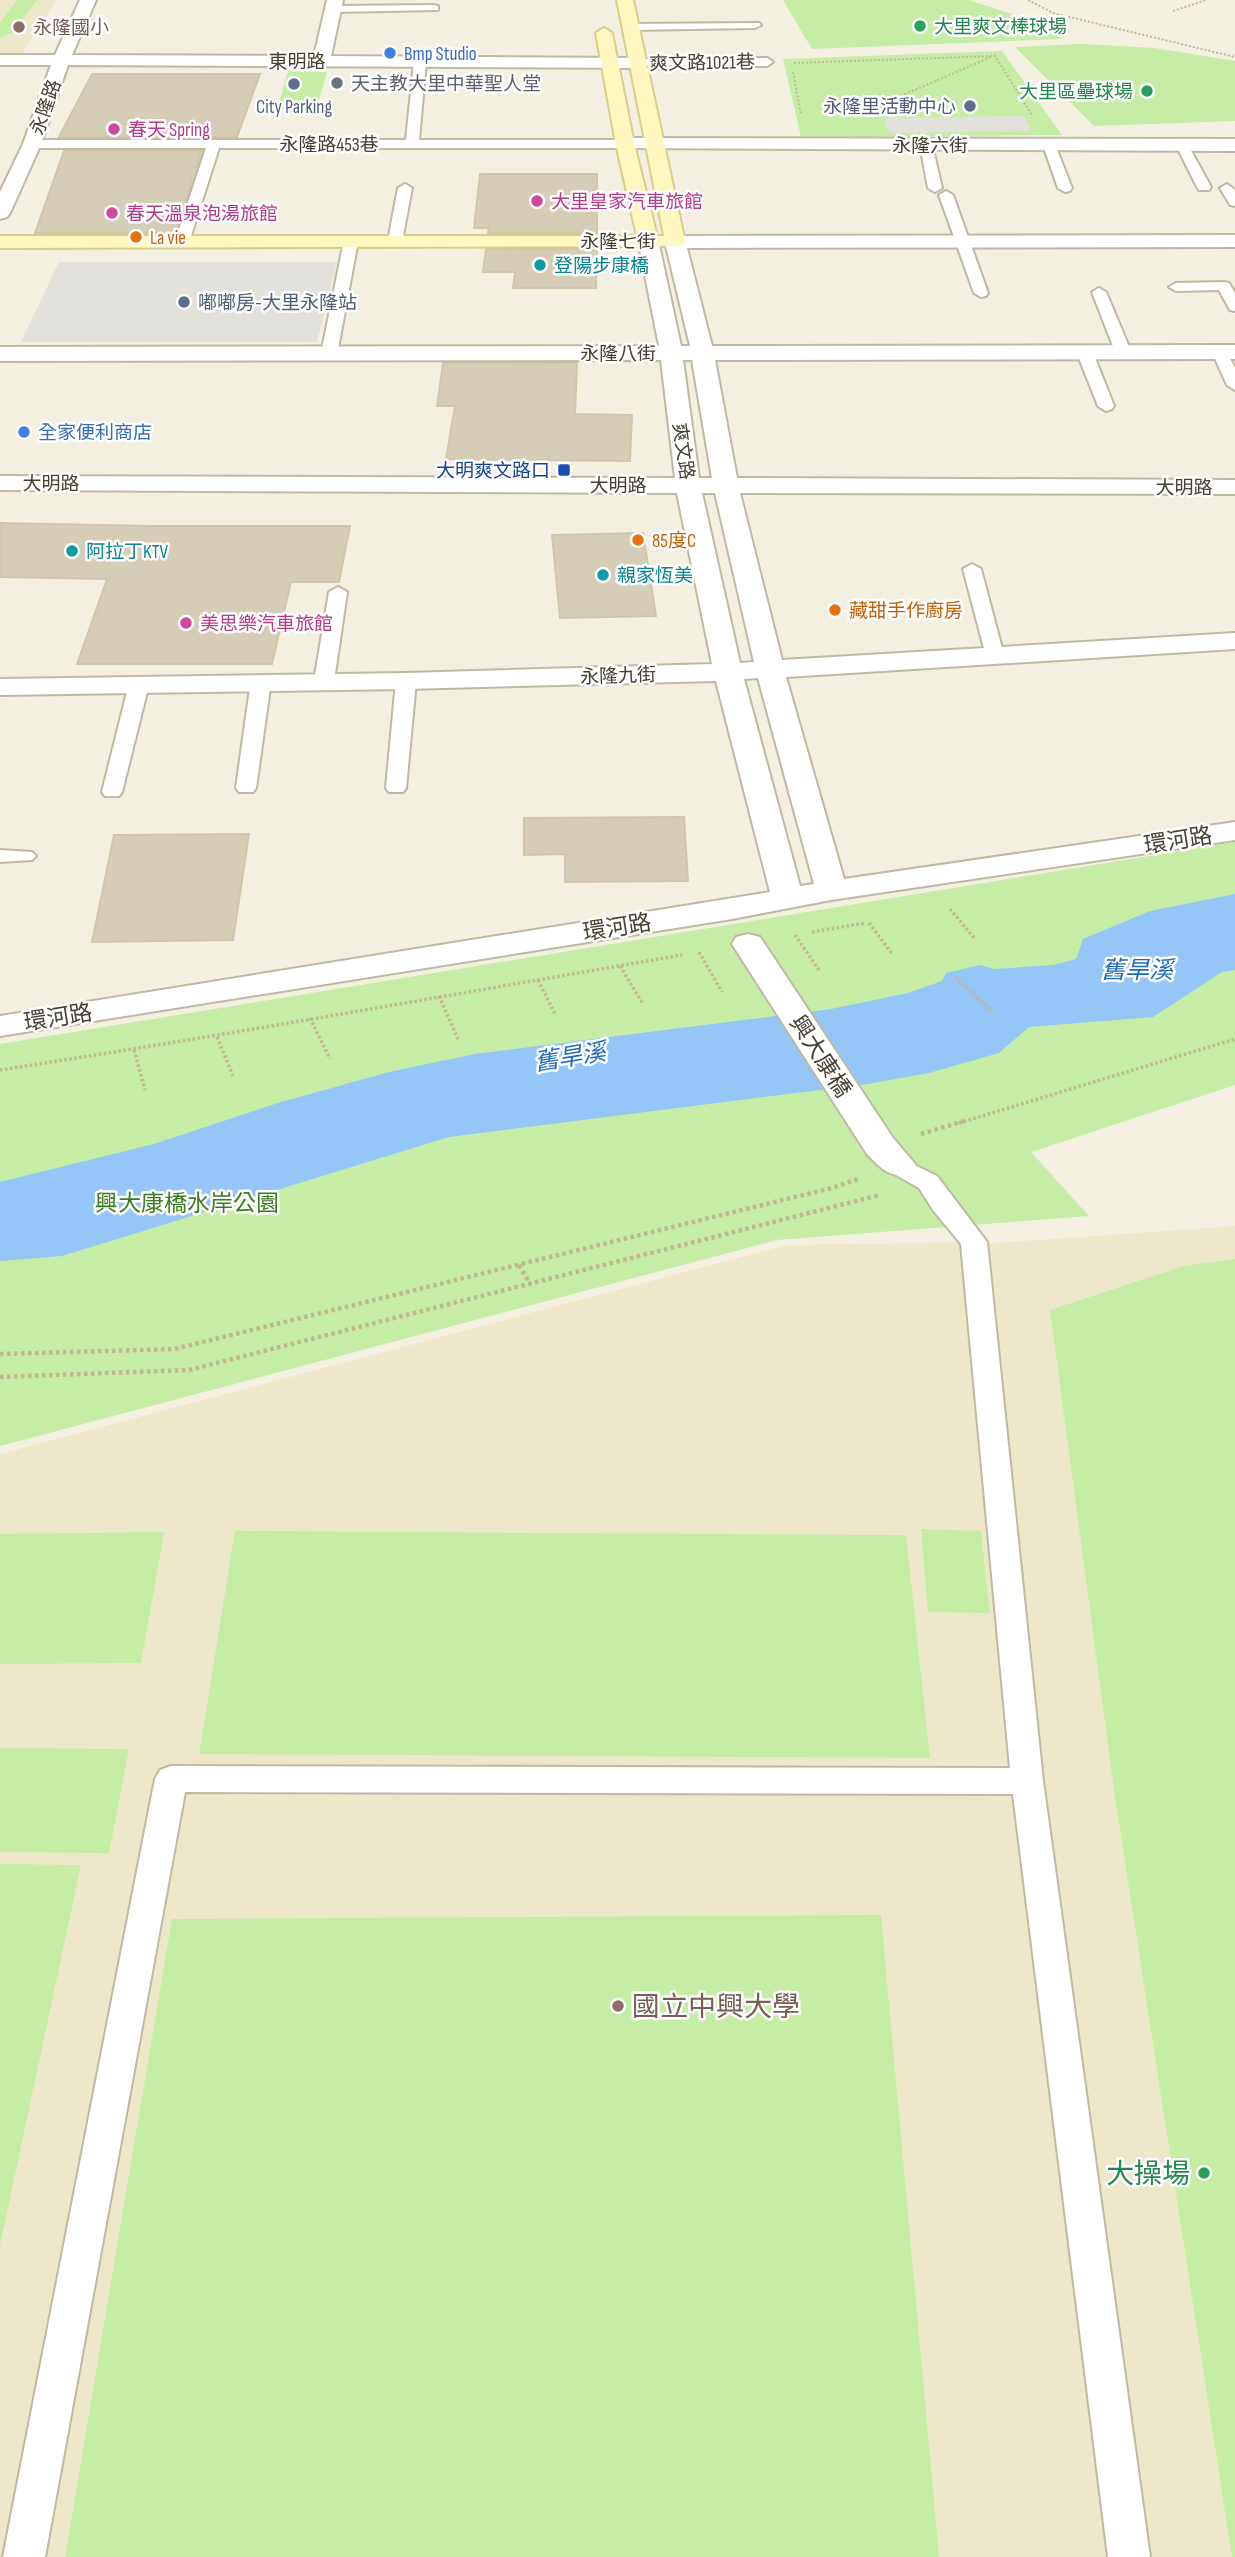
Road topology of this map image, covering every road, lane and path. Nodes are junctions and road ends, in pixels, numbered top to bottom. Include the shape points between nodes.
1 (88, 0) edge
2 (625, 0) edge
3 (1028, 0) edge
4 (1206, 0) edge
5 (335, 5) edge
6 (434, 8) dead end
7 (1173, 10) dead end
8 (601, 12) dead end
9 (755, 25) dead end
10 (630, 27) junction
11 (995, 56) junction
12 (1235, 57) edge
13 (0, 60) edge
14 (61, 60) junction
15 (321, 61) junction
16 (420, 62) junction
17 (608, 62) junction
18 (767, 62) dead end
19 (636, 63) junction
20 (862, 113) dead end
21 (32, 144) junction
22 (214, 144) junction
23 (412, 144) junction
24 (656, 144) junction
25 (625, 145) junction
26 (805, 145) junction
27 (926, 145) junction
28 (1049, 145) junction
29 (1182, 145) junction
30 (1235, 145) edge
31 (1204, 187) dead end
32 (405, 188) dead end
33 (1065, 188) dead end
34 (1227, 188) dead end
35 (1235, 202) edge
36 (0, 213) edge
37 (648, 240) junction
38 (1235, 240) edge
39 (351, 241) junction
40 (961, 241) junction
41 (0, 242) edge
42 (182, 242) junction
43 (395, 242) junction
44 (675, 242) junction
45 (1176, 287) dead end
46 (1099, 292) dead end
47 (981, 293) dead end
48 (1235, 307) edge
49 (671, 352) junction
50 (702, 352) junction
51 (1227, 352) edge
52 (1085, 353) junction
53 (0, 354) edge
54 (329, 354) junction
55 (1124, 354) junction
56 (1235, 385) edge
57 (1105, 406) dead end
58 (0, 483) edge
59 (688, 485) junction
60 (726, 485) junction
61 (1235, 487) edge
62 (972, 569) dead end
63 (338, 592) dead end
64 (1235, 641) edge
65 (995, 656) junction
66 (770, 670) junction
67 (728, 672) junction
68 (261, 681) junction
69 (324, 681) junction
70 (406, 681) junction
71 (139, 684) junction
72 (0, 687) edge
73 (246, 788) dead end
74 (396, 788) dead end
75 (111, 792) dead end
76 (1235, 831) edge
77 (0, 856) edge
78 (25, 856) dead end
79 (831, 890) junction
80 (788, 899) junction
81 (960, 907) dead end
82 (882, 920) dead end
83 (869, 923) junction
84 (795, 935) junction
85 (975, 939) dead end
86 (748, 944) junction
87 (699, 952) junction
88 (894, 956) dead end
89 (620, 966) junction
90 (819, 970) dead end
91 (954, 978) dead end
92 (538, 980) junction
93 (722, 992) dead end
94 (439, 996) junction
95 (643, 1004) dead end
96 (993, 1012) dead end
97 (556, 1016) dead end
98 (310, 1018) junction
99 (0, 1026) edge
100 (217, 1037) junction
101 (458, 1039) dead end
102 (1235, 1039) edge
103 (134, 1050) junction
104 (330, 1059) dead end
105 (0, 1070) edge
106 (233, 1076) dead end
107 (145, 1090) dead end
108 (889, 1155) junction
109 (928, 1182) junction
110 (519, 1265) junction
111 (530, 1284) junction
112 (0, 1354) edge
113 (0, 1377) edge
114 (1027, 1781) junction
115 (24, 2557) edge
116 (1129, 2557) edge

1 - 14 street, 永隆路
2 - 10 street, 爽文路
3 - 12 path via 1053,13
4 - 7 path
5 - 6 lane
5 - 15 street
8 - 17 street, 爽文路
9 - 10 lane
10 - 19 street, 爽文路
11 - 20 path
11 - 26 path via 791,63
11 - 28 path
13 - 14 street, 東明路
14 - 15 street, 東明路
14 - 21 street, 永隆路
15 - 16 street, 東明路
16 - 17 street, 東明路
16 - 23 lane
17 - 19 street, 東明路
17 - 25 street, 爽文路
18 - 19 lane, 爽文路1021巷
19 - 24 street, 爽文路
21 - 22 lane, 永隆路453巷
21 - 36 street, 永隆路
22 - 23 lane, 永隆路453巷
22 - 42 lane
23 - 25 lane, 永隆路453巷
24 - 25 street, 永隆六街
24 - 26 street, 永隆六街
24 - 44 street, 爽文路
25 - 37 street, 爽文路
26 - 27 street, 永隆六街
27 - 28 street, 永隆六街
27 - 40 lane
28 - 29 street, 永隆六街
28 - 33 lane
29 - 30 street, 永隆六街
29 - 31 lane
32 - 43 lane
34 - 35 lane
37 - 43 street, 永隆七街
37 - 44 street, 永隆七街
37 - 49 street, 爽文路
38 - 40 street, 永隆七街
39 - 42 street, 永隆七街
39 - 43 street, 永隆七街
39 - 54 lane
40 - 44 street, 永隆七街
40 - 47 lane
41 - 42 street, 永隆七街
44 - 50 street, 爽文路
45 - 48 lane via 1224,286
46 - 55 lane
49 - 50 street, 永隆八街
49 - 54 street, 永隆八街
49 - 59 street, 爽文路
50 - 52 street, 永隆八街
50 - 60 street, 爽文路
51 - 55 street, 永隆八街
51 - 56 lane
52 - 55 street, 永隆八街
52 - 57 lane
53 - 54 street, 永隆八街
58 - 59 street, 大明路
59 - 60 street, 大明路
59 - 67 street, 爽文路
60 - 61 street, 大明路
60 - 66 street, 爽文路
62 - 65 lane
63 - 69 lane
64 - 65 street, 永隆九街
65 - 66 street, 永隆九街
66 - 67 street, 永隆九街
66 - 79 street, 爽文路
67 - 70 street, 永隆九街
67 - 80 street, 爽文路
68 - 69 street, 永隆九街
68 - 71 street, 永隆九街
68 - 73 lane
69 - 70 street, 永隆九街
70 - 74 lane
71 - 72 street, 永隆九街
71 - 75 lane
76 - 79 street, 環河路
77 - 78 lane
79 - 80 street, 環河路
80 - 99 street, 環河路
81 - 85 path via 950,909
82 - 83 path
83 - 84 path
83 - 88 path
84 - 86 path
84 - 90 path
86 - 87 path
86 - 108 street, 興大康橋
87 - 89 path
87 - 93 path
89 - 92 path
89 - 95 path
91 - 96 path
92 - 94 path
92 - 97 path
94 - 98 path
94 - 101 path
98 - 100 path
98 - 104 path
100 - 103 path
100 - 106 path
102 - 108 path
103 - 105 path
103 - 107 path
108 - 109 lane
108 - 110 path via 832,1188
109 - 111 path
109 - 114 lane via 974,1242
110 - 111 path
110 - 112 path via 174,1349
111 - 113 path via 189,1370
114 - 115 lane via 172,1779
114 - 116 lane

